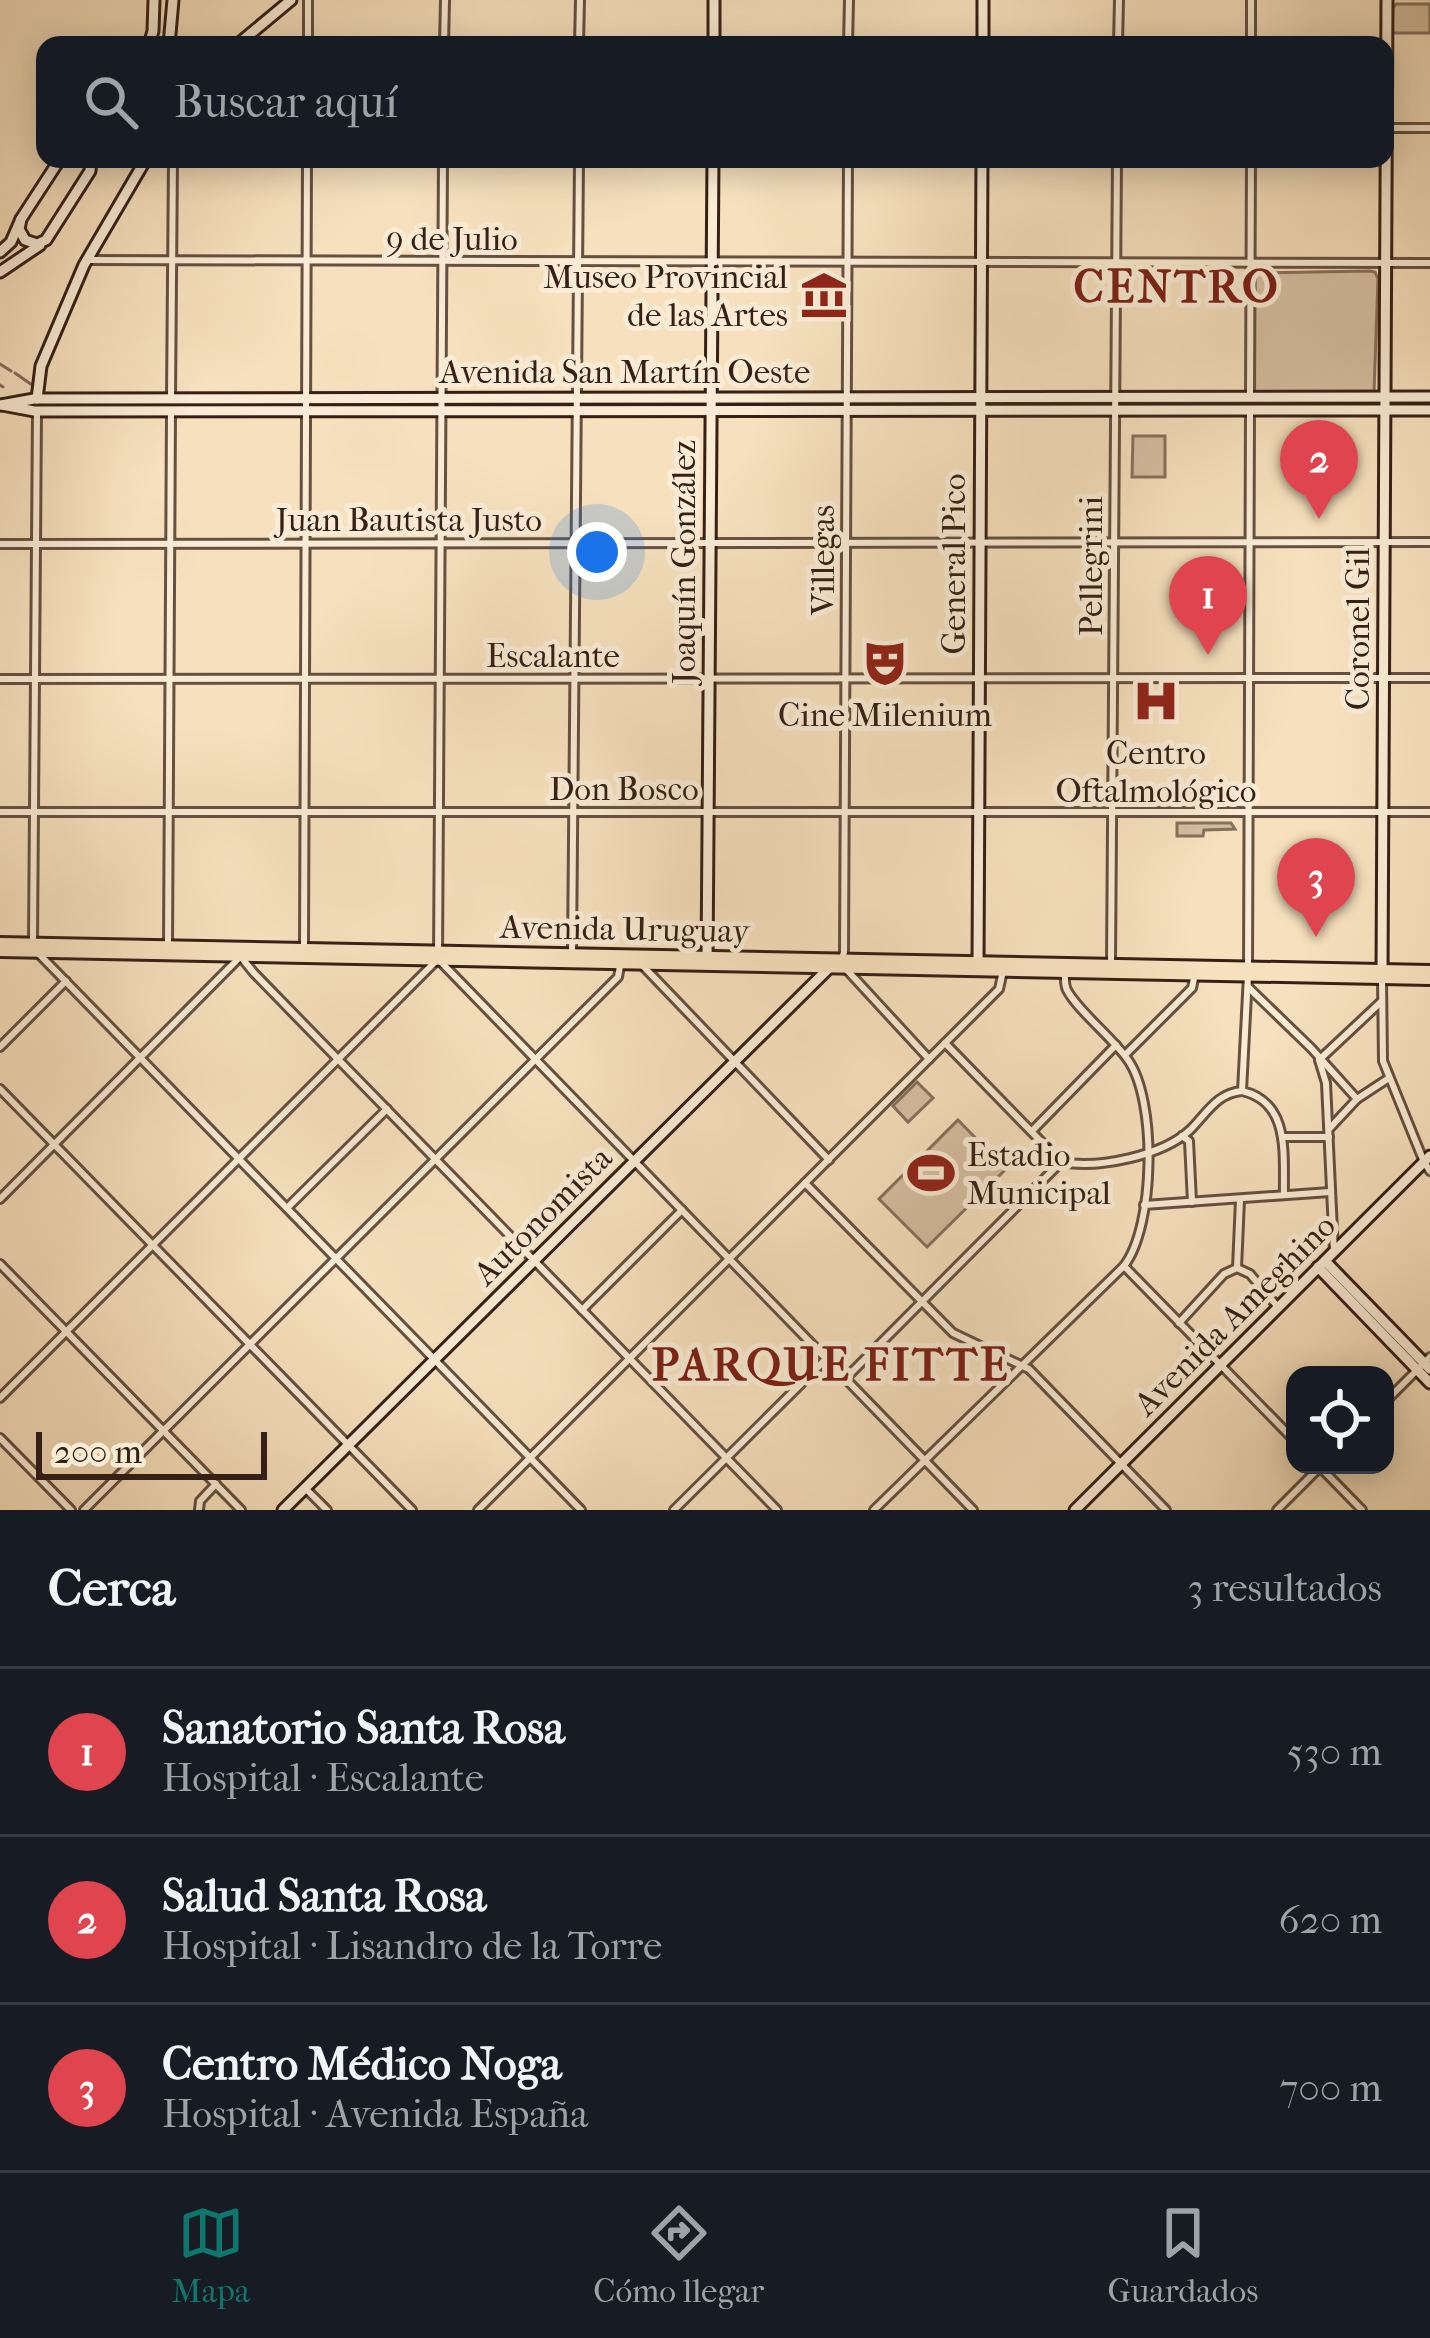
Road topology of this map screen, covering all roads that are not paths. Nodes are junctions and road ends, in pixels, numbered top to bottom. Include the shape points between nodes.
1 (154, 0) edge
2 (172, 0) edge
3 (291, 0) edge
4 (308, 0) edge
5 (445, 0) edge
6 (580, 0) edge
7 (714, 0) edge
8 (848, 0) edge
9 (983, 0) edge
10 (1119, 0) edge
11 (1251, 0) edge
12 (1387, 0) edge
13 (152, 36) edge
14 (170, 36) edge
15 (247, 36) edge
16 (308, 36) edge
17 (444, 36) edge
18 (580, 36) edge
19 (714, 36) edge
20 (848, 36) edge
21 (983, 36) edge
22 (1118, 36) edge
23 (1251, 36) edge
24 (1387, 36) edge
25 (1394, 128) edge
26 (1430, 128) edge
27 (54, 168) edge
28 (91, 168) edge
29 (141, 168) edge
30 (173, 168) edge
31 (308, 168) edge
32 (443, 168) edge
33 (579, 168) edge
34 (713, 168) edge
35 (848, 168) edge
36 (982, 168) edge
37 (1117, 168) edge
38 (1251, 168) edge
39 (1386, 168) edge
40 (21, 219) junction
41 (46, 240) junction
42 (0, 252) edge
43 (86, 260) junction
44 (172, 262) junction
45 (307, 262) junction
46 (443, 262) junction
47 (578, 262) junction
48 (712, 262) junction
49 (848, 262) junction
50 (982, 262) junction
51 (1116, 262) junction
52 (1250, 263) junction
53 (1386, 263) junction
54 (1430, 263) edge
55 (0, 272) edge
56 (1430, 398) edge
57 (171, 404) junction
58 (306, 404) junction
59 (442, 404) junction
60 (577, 404) junction
61 (711, 404) junction
62 (847, 404) junction
63 (981, 404) junction
64 (1115, 404) junction
65 (1250, 404) junction
66 (1385, 404) junction
67 (0, 405) edge
68 (37, 405) junction
69 (1430, 410) edge
70 (1384, 542) junction
71 (1430, 542) edge
72 (305, 543) junction
73 (441, 543) junction
74 (575, 543) junction
75 (710, 543) junction
76 (846, 543) junction
77 (980, 543) junction
78 (1114, 543) junction
79 (1250, 543) junction
80 (0, 544) edge
81 (36, 544) junction
82 (170, 544) junction
83 (980, 678) junction
84 (1113, 678) junction
85 (1249, 678) junction
86 (1384, 678) junction
87 (1430, 678) edge
88 (0, 679) edge
89 (35, 679) junction
90 (170, 679) junction
91 (305, 679) junction
92 (440, 679) junction
93 (574, 679) junction
94 (709, 679) junction
95 (846, 679) junction
96 (0, 812) edge
97 (34, 812) junction
98 (169, 812) junction
99 (304, 812) junction
100 (439, 812) junction
101 (573, 812) junction
102 (708, 812) junction
103 (845, 812) junction
104 (979, 812) junction
105 (1112, 812) junction
106 (1249, 812) junction
107 (1383, 812) junction
108 (1430, 812) edge
109 (35, 948) junction
110 (0, 949) edge
111 (168, 950) junction
112 (241, 952) junction
113 (304, 953) junction
114 (438, 956) junction
115 (572, 958) junction
116 (629, 959) junction
117 (707, 961) junction
118 (1083, 964) junction
119 (838, 965) junction
120 (978, 966) junction
121 (1111, 969) junction
122 (1003, 971) junction
123 (1065, 972) junction
124 (1195, 974) junction
125 (1382, 974) junction
126 (1430, 975) edge
127 (1281, 976) junction
128 (1248, 977) junction
129 (66, 981) junction
130 (1382, 1001) junction
131 (1266, 1002) junction
132 (945, 1043) junction
133 (1116, 1045) junction
134 (0, 1047) edge
135 (1125, 1055) junction
136 (141, 1058) junction
137 (338, 1059) junction
138 (535, 1059) junction
139 (929, 1059) junction
140 (1319, 1060) junction
141 (734, 1061) junction
142 (1389, 1078) junction
143 (0, 1089) edge
144 (1242, 1091) junction
145 (1357, 1099) junction
146 (387, 1109) junction
147 (1032, 1131) junction
148 (1329, 1133) junction
149 (1182, 1136) junction
150 (1282, 1137) junction
151 (55, 1145) junction
152 (1147, 1152) junction
153 (239, 1159) junction
154 (435, 1159) junction
155 (829, 1160) junction
156 (634, 1161) junction
157 (1061, 1162) junction
158 (1428, 1163) edge
159 (0, 1177) edge
160 (805, 1183) junction
161 (11, 1188) junction
162 (1330, 1192) junction
163 (1284, 1195) junction
164 (1240, 1198) junction
165 (0, 1199) edge
166 (1192, 1202) junction
167 (1144, 1205) junction
168 (287, 1208) junction
169 (682, 1210) junction
170 (153, 1245) junction
171 (1334, 1252) junction
172 (336, 1258) junction
173 (729, 1259) junction
174 (534, 1260) junction
175 (0, 1264) edge
176 (1322, 1264) junction
177 (1124, 1265) junction
178 (1237, 1268) junction
179 (921, 1301) junction
180 (1279, 1307) junction
181 (582, 1310) junction
182 (1179, 1322) junction
183 (66, 1331) junction
184 (250, 1344) junction
185 (630, 1358) junction
186 (434, 1359) junction
187 (826, 1359) junction
188 (1221, 1365) junction
189 (1425, 1365) edge
190 (1021, 1366) junction
191 (845, 1379) junction
192 (1430, 1382) edge
193 (1394, 1394) edge
194 (0, 1398) edge
195 (164, 1431) junction
196 (1286, 1432) edge
197 (0, 1438) edge
198 (348, 1445) junction
199 (530, 1458) junction
200 (726, 1458) junction
201 (925, 1460) junction
202 (1121, 1464) junction
203 (1312, 1474) edge
204 (1328, 1474) edge
205 (216, 1484) junction
206 (305, 1488) junction
207 (70, 1510) edge
208 (84, 1510) edge
209 (199, 1510) edge
210 (241, 1510) edge
211 (283, 1510) edge
212 (327, 1510) edge
213 (412, 1510) edge
214 (478, 1510) edge
215 (581, 1510) edge
216 (674, 1510) edge
217 (777, 1510) edge
218 (874, 1510) edge
219 (973, 1510) edge
220 (1076, 1510) edge
221 (1166, 1510) edge
222 (1276, 1510) edge
223 (1362, 1510) edge

1 - 13 main road
2 - 14 main road
3 - 15 main road
4 - 16 street
5 - 17 street
6 - 18 street
7 - 19 main road
8 - 20 street
9 - 21 main road
10 - 22 street
11 - 23 street
12 - 24 main road, Coronel Gil
25 - 26 street
27 - 40 main road
28 - 41 main road
29 - 43 main road
30 - 44 street
31 - 45 street
32 - 46 street
33 - 47 street
34 - 48 main road, Joaquín González
35 - 49 street, Villegas
36 - 50 main road, General Pico
37 - 51 street, Pellegrini
38 - 52 street
39 - 53 main road, Coronel Gil
40 - 41 main road via 25,240
40 - 42 main road
41 - 55 main road
43 - 44 street, 9 de Julio
43 - 68 main road via 41,366
44 - 45 street, 9 de Julio
44 - 57 street
45 - 46 street, 9 de Julio
45 - 58 street
46 - 47 street, 9 de Julio
46 - 59 street
47 - 48 street, 9 de Julio
47 - 60 street
48 - 49 street, 9 de Julio
48 - 61 main road, Joaquín González
49 - 50 street, 9 de Julio
49 - 62 street, Villegas
50 - 51 street, 9 de Julio
50 - 63 main road, General Pico
51 - 52 street, 9 de Julio
51 - 64 street, Pellegrini
52 - 53 street, 9 de Julio
52 - 65 street
53 - 54 street, 9 de Julio
53 - 66 main road, Coronel Gil
56 - 66 main road
57 - 58 main road, Avenida San Martín Oeste
57 - 68 main road, Avenida San Martín Oeste
57 - 82 street
58 - 59 main road, Avenida San Martín Oeste
58 - 72 street
59 - 60 main road, Avenida San Martín Oeste
59 - 73 street
60 - 61 main road, Avenida San Martín Oeste
60 - 74 street
61 - 62 main road, Avenida San Martín Oeste
61 - 75 main road, Joaquín González
62 - 63 main road, Avenida San Martín Oeste
62 - 76 street, Villegas
63 - 64 main road, Avenida San Martín Oeste
63 - 77 main road, General Pico
64 - 65 main road, Avenida San Martín Oeste
64 - 78 street, Pellegrini
65 - 66 main road, Avenida San Martín Oeste
65 - 79 street
66 - 69 main road
66 - 70 main road, Coronel Gil
67 - 68 main road, Avenida San Martín Oeste
68 - 81 street
70 - 71 street, Juan Bautista Justo
70 - 79 street, Juan Bautista Justo
70 - 86 main road, Coronel Gil
72 - 73 street, Juan Bautista Justo
72 - 82 street, Juan Bautista Justo
72 - 91 street
73 - 74 street, Juan Bautista Justo
73 - 92 street
74 - 75 street, Juan Bautista Justo
74 - 93 street
75 - 76 street, Juan Bautista Justo
75 - 94 main road, Joaquín González
76 - 77 street, Juan Bautista Justo
76 - 95 street, Villegas
77 - 78 street, Juan Bautista Justo
77 - 83 main road, General Pico
78 - 79 street, Juan Bautista Justo
78 - 84 street, Pellegrini
79 - 85 street
80 - 81 street, Juan Bautista Justo
81 - 82 street, Juan Bautista Justo
81 - 89 street
82 - 90 street
83 - 84 street, Escalante
83 - 95 street, Escalante
83 - 104 main road, General Pico
84 - 85 street, Escalante
84 - 105 street, Pellegrini
85 - 86 street, Escalante
85 - 106 street
86 - 87 street, Escalante
86 - 107 main road, Coronel Gil
88 - 89 street, Escalante
89 - 90 street, Escalante
89 - 97 street
90 - 91 street, Escalante
90 - 98 street
91 - 92 street, Escalante
91 - 99 street
92 - 93 street, Escalante
92 - 100 street
93 - 94 street, Escalante
93 - 101 street
94 - 95 street, Escalante
94 - 102 main road, Joaquín González
95 - 103 street, Villegas
96 - 97 street, Don Bosco
97 - 98 street, Don Bosco
97 - 109 street
98 - 99 street, Don Bosco
98 - 111 street
99 - 100 street, Don Bosco
99 - 113 street
100 - 101 street, Don Bosco
100 - 114 street
101 - 102 street, Don Bosco
101 - 115 street
102 - 103 street, Don Bosco
102 - 117 main road, Joaquín González
103 - 104 street, Don Bosco
103 - 119 street, Villegas
104 - 105 street, Don Bosco
104 - 120 main road, General Pico
105 - 106 street, Don Bosco
105 - 121 street, Pellegrini
106 - 107 street, Don Bosco
106 - 128 street
107 - 108 street, Don Bosco
107 - 125 main road, Coronel Gil
109 - 110 main road, Avenida Uruguay
109 - 111 main road, Avenida Uruguay
109 - 129 street
111 - 112 main road, Avenida Uruguay
112 - 113 main road, Avenida Uruguay
112 - 136 street
112 - 137 street
113 - 114 main road, Avenida Uruguay
114 - 115 main road, Avenida Uruguay
114 - 137 street
114 - 138 street
115 - 116 main road, Avenida Uruguay
116 - 117 main road, Avenida Uruguay
116 - 138 street
116 - 141 street
117 - 119 main road, Avenida Uruguay
118 - 120 main road, Avenida Uruguay
118 - 121 main road, Avenida Uruguay
118 - 123 main road
119 - 120 main road, Avenida Uruguay
119 - 139 street
119 - 141 main road, Autonomista
120 - 122 main road, Avenida Uruguay
121 - 123 main road, Avenida Uruguay
121 - 124 main road, Avenida Uruguay
121 - 128 main road, Avenida Uruguay
122 - 123 main road, Avenida Uruguay
122 - 132 street via 999,989
123 - 133 street via 1069,992
124 - 128 main road, Avenida Uruguay
124 - 135 street via 1193,986
125 - 126 main road
125 - 127 main road
125 - 128 main road
125 - 130 street
127 - 128 main road
127 - 131 street via 1265,986
128 - 131 street
128 - 144 street
129 - 134 street
129 - 136 street
130 - 140 street
130 - 142 street
131 - 140 street
132 - 139 street
132 - 147 street
133 - 135 street
133 - 147 street
135 - 152 street via 1142,1095
136 - 151 street
136 - 153 street
137 - 146 street
137 - 153 street
138 - 154 street
138 - 156 street
139 - 155 street
140 - 145 street
140 - 148 street
141 - 155 street
141 - 156 main road, Autonomista
142 - 145 street
142 - 158 street
143 - 151 street
144 - 149 street via 1221,1097
144 - 150 street via 1272,1107
145 - 148 street
146 - 154 street
146 - 168 street
147 - 157 street
148 - 150 street
148 - 162 street
149 - 152 street
149 - 166 street via 1189,1141
150 - 163 street
151 - 161 street
151 - 170 street
152 - 157 street via 1097,1164
152 - 167 street
153 - 168 street
153 - 170 street
154 - 172 street
154 - 174 street
155 - 160 street
156 - 169 street
156 - 174 main road, Autonomista
157 - 179 street
158 - 171 main road, Avenida Ameghino
159 - 161 street
160 - 173 street
160 - 179 street
161 - 165 street
162 - 163 street
162 - 171 street
163 - 164 street
164 - 166 street
164 - 178 street
166 - 167 street
167 - 177 street
168 - 172 street
169 - 173 street
169 - 181 street
170 - 183 street
170 - 184 street
171 - 176 main road, Avenida Ameghino
172 - 184 street
172 - 186 street
173 - 185 street
173 - 187 street
174 - 181 street
174 - 186 main road, Autonomista
175 - 183 street
176 - 180 main road, Avenida Ameghino
176 - 189 main road
177 - 182 street
177 - 190 street
178 - 180 street
178 - 182 street
179 - 190 street via 953,1333
179 - 191 street
180 - 188 main road, Avenida Ameghino
181 - 185 street
182 - 188 street
183 - 194 street
183 - 195 street
184 - 195 street
184 - 198 street
185 - 199 street
185 - 200 street
186 - 198 main road, Autonomista
186 - 199 street
187 - 191 street
187 - 200 street
188 - 196 street
188 - 202 main road, Avenida Ameghino
189 - 192 main road
189 - 193 street
190 - 201 street
190 - 202 street
191 - 201 street
195 - 205 street
195 - 208 street
197 - 207 street
198 - 206 main road, Autonomista
198 - 213 street
199 - 214 street
199 - 215 street
200 - 216 street
200 - 217 street
201 - 218 street
201 - 219 street
202 - 220 main road, Avenida Ameghino
202 - 221 street
203 - 222 street
204 - 223 street
205 - 209 street
205 - 210 street
206 - 211 main road, Autonomista
206 - 212 street

